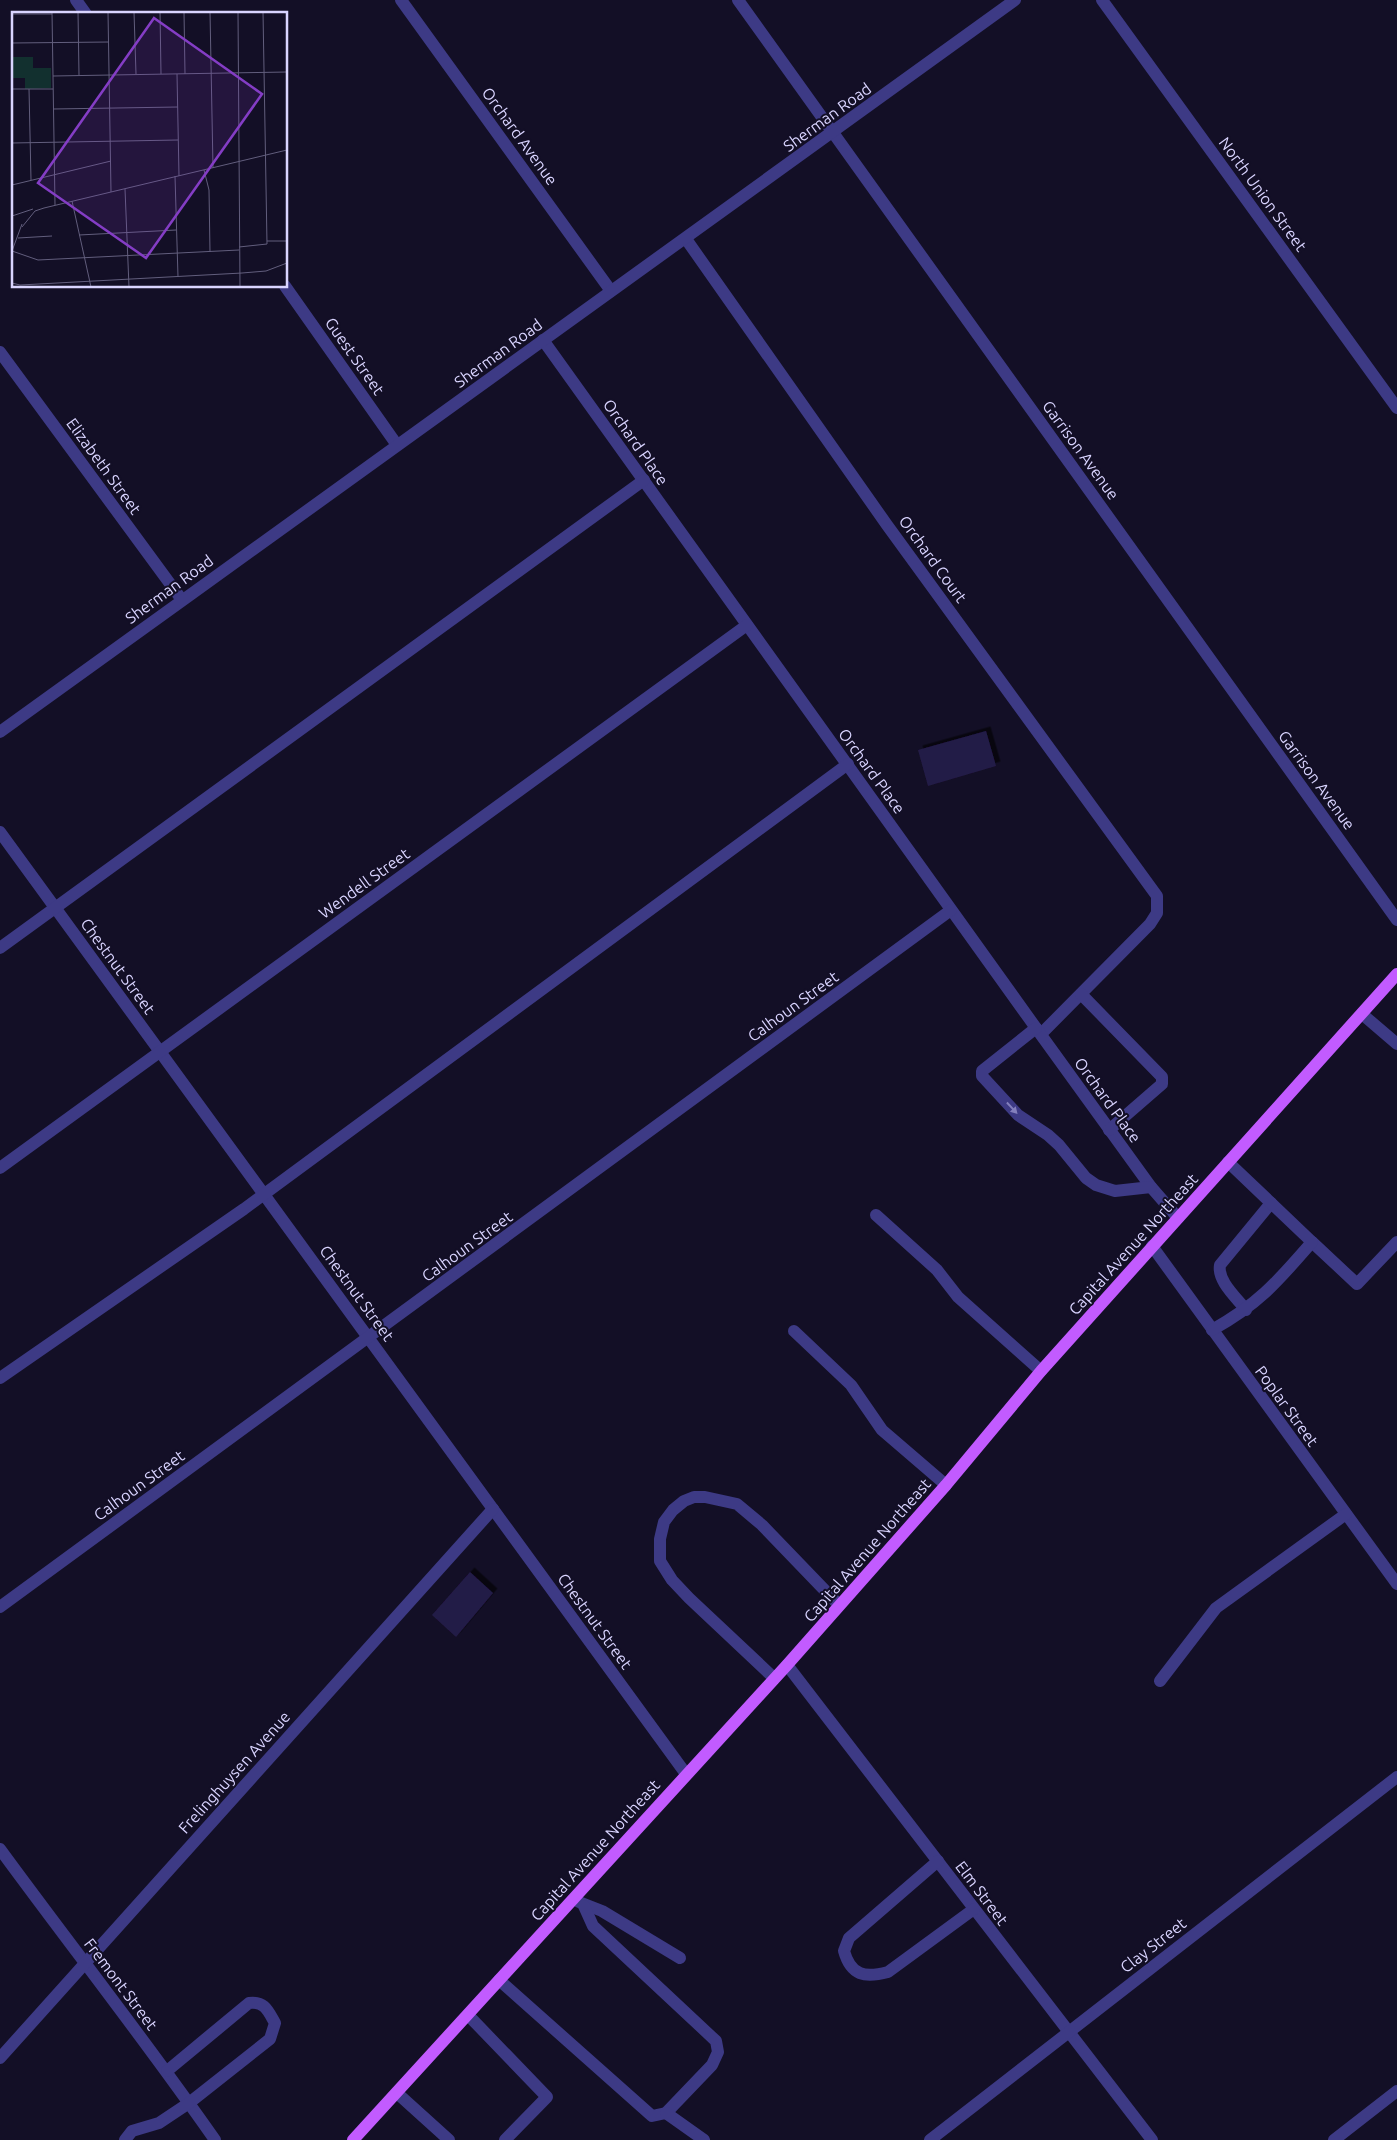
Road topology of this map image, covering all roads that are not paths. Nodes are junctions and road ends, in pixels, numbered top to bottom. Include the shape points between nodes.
1 (76, 0) edge
2 (401, 0) edge
3 (738, 0) edge
4 (1014, 0) edge
5 (1102, 0) edge
6 (85, 12) edge
7 (834, 132) junction
8 (686, 239) junction
9 (286, 288) edge
10 (611, 291) junction
11 (543, 340) junction
12 (0, 352) edge
13 (1397, 408) edge
14 (397, 445) junction
15 (644, 480) junction
16 (182, 600) junction
17 (747, 625) junction
18 (0, 732) edge
19 (848, 764) junction
20 (0, 832) edge
21 (55, 907) junction
22 (951, 910) junction
23 (1397, 920) edge
24 (0, 948) edge
25 (1397, 974) edge
26 (1081, 994) junction
27 (1362, 1014) junction
28 (1038, 1031) junction
29 (1397, 1044) edge
30 (160, 1052) junction
31 (1109, 1130) junction
32 (1228, 1162) junction
33 (0, 1168) edge
34 (1151, 1187) junction
35 (265, 1193) junction
36 (1271, 1203) junction
37 (876, 1215) dead end
38 (1178, 1218) junction
39 (1312, 1242) junction
40 (1397, 1242) edge
41 (1152, 1246) junction
42 (1246, 1310) junction
43 (1212, 1330) junction
44 (794, 1331) dead end
45 (369, 1338) junction
46 (1041, 1371) junction
47 (0, 1378) edge
48 (946, 1485) junction
49 (493, 1509) junction
50 (1346, 1514) junction
51 (1397, 1584) edge
52 (839, 1605) junction
53 (0, 1607) edge
54 (787, 1665) junction
55 (774, 1678) junction
56 (1160, 1681) dead end
57 (686, 1774) junction
58 (1397, 1777) edge
59 (0, 1849) edge
60 (938, 1861) junction
61 (579, 1902) junction
62 (974, 1909) junction
63 (680, 1958) dead end
64 (84, 1964) junction
65 (500, 1980) junction
66 (468, 2015) junction
67 (1067, 2032) junction
68 (0, 2058) edge
69 (167, 2071) junction
70 (1397, 2091) edge
71 (397, 2093) junction
72 (189, 2103) junction
73 (666, 2113) junction
74 (125, 2140) edge
75 (215, 2140) edge
76 (353, 2140) edge
77 (449, 2140) edge
78 (505, 2140) edge
79 (704, 2140) edge
80 (930, 2140) edge
81 (1152, 2140) edge
82 (1334, 2140) edge

1 - 6 street
2 - 10 street, Orchard Avenue
3 - 7 street, Garrison Avenue
4 - 7 street, Sherman Road
5 - 13 street, North Union Street
7 - 8 street, Sherman Road
7 - 23 street, Garrison Avenue
8 - 10 street, Sherman Road
8 - 26 street, Orchard Court via 1158,896 1157,913 1150,924
9 - 14 street, Guest Street
10 - 11 street, Sherman Road
11 - 14 street, Sherman Road
11 - 15 street, Orchard Place
12 - 16 street, Elizabeth Street
14 - 16 street, Sherman Road
15 - 17 street, Orchard Place
15 - 21 street
16 - 18 street, Sherman Road
17 - 19 street, Orchard Place
17 - 30 street, Wendell Street
19 - 22 street, Orchard Place
19 - 35 street
20 - 21 street, Chestnut Street
21 - 24 street
21 - 30 street, Chestnut Street
22 - 28 street, Orchard Place
22 - 45 street, Calhoun Street
25 - 27 main road, Capital Avenue Northeast
26 - 28 street
26 - 31 street via 1162,1077 1162,1084
27 - 29 street
27 - 32 main road, Capital Avenue Northeast
28 - 31 street, Orchard Place
28 -> 34 street via 982,1071 982,1076 1018,1115 1048,1135 1096,1185 1116,1191
30 - 33 street, Wendell Street
30 - 35 street, Chestnut Street
31 - 34 street, Orchard Place
32 - 36 street
32 - 38 main road, Capital Avenue Northeast
34 - 38 street, Orchard Place
35 - 45 street, Chestnut Street
35 - 47 street
36 - 39 street
36 - 42 street via 1220,1265 1224,1283
37 - 46 street via 936,1270 958,1297
38 - 41 main road, Capital Avenue Northeast
39 - 40 street via 1357,1284
39 - 42 street via 1268,1292
41 - 43 street, Poplar Street
41 - 46 main road, Capital Avenue Northeast
42 - 43 street
43 - 50 street, Poplar Street
44 - 48 street via 851,1385 882,1430
45 - 49 street, Chestnut Street
45 - 53 street, Calhoun Street
46 - 48 main road, Capital Avenue Northeast
48 - 52 main road, Capital Avenue Northeast
49 - 57 street, Chestnut Street
49 - 64 street, Frelinghuysen Avenue
50 - 51 street, Poplar Street
50 - 56 street via 1216,1608
52 - 54 main road, Capital Avenue Northeast
52 - 55 street via 738,1504 694,1497 673,1510 664,1522 660,1562 689,1598
54 - 55 main road, Capital Avenue Northeast
54 - 60 street, Elm Street
55 - 57 main road, Capital Avenue Northeast
57 - 61 main road, Capital Avenue Northeast
58 - 67 street, Clay Street
59 - 64 street, Fremont Street
60 - 62 street, Elm Street
60 - 62 street via 849,1938 844,1951 847,1962 858,1973 872,1977 888,1972
61 - 63 street
61 - 65 main road, Capital Avenue Northeast
61 - 73 street via 592,1926 716,2041 718,2052 712,2065
62 - 67 street, Elm Street
64 - 68 street, Frelinghuysen Avenue
64 - 69 street, Fremont Street
65 - 66 main road, Capital Avenue Northeast
65 - 73 street via 652,2116
66 - 71 main road, Capital Avenue Northeast
66 - 78 street via 547,2097
67 - 80 street, Clay Street
67 - 81 street, Elm Street
69 - 72 street, Fremont Street
69 - 72 street via 249,2003 265,2005 275,2023 270,2039
70 - 82 street
71 - 76 main road, Capital Avenue Northeast
71 - 77 street
72 - 74 street via 159,2123 132,2131
72 - 75 street, Fremont Street
73 - 79 street

